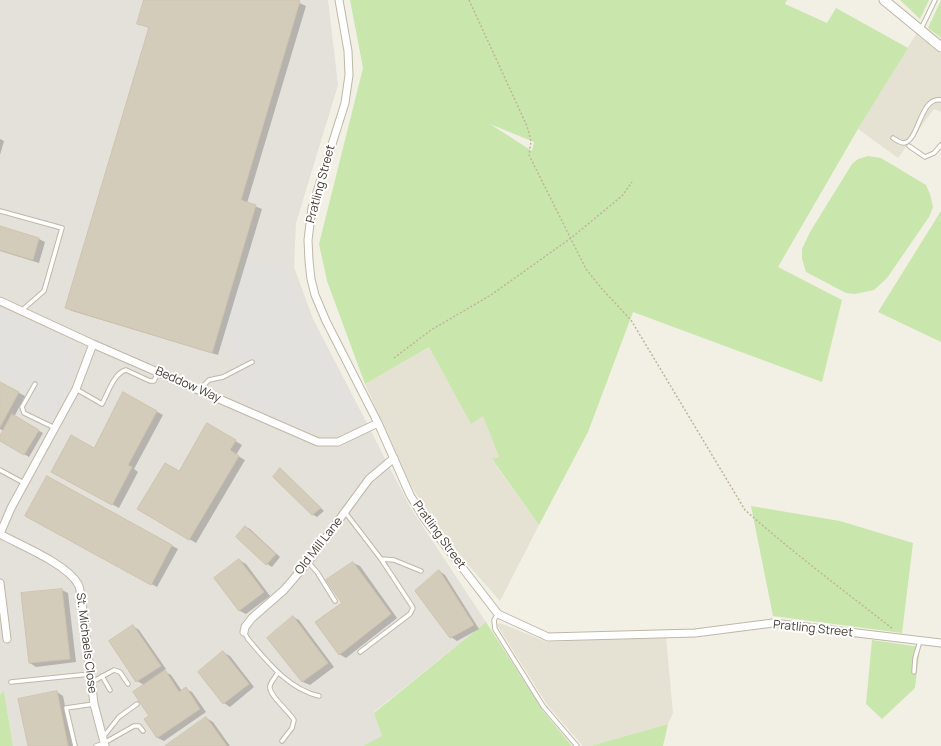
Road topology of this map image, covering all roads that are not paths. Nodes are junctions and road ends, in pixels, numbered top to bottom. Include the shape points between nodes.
1 (339, 0) edge
2 (884, 0) edge
3 (935, 0) edge
4 (920, 30) junction
5 (941, 47) edge
6 (941, 100) edge
7 (893, 138) dead end
8 (941, 145) edge
9 (909, 146) dead end
10 (0, 211) edge
11 (0, 301) edge
12 (21, 310) junction
13 (92, 344) junction
14 (252, 362) dead end
15 (158, 372) junction
16 (35, 384) dead end
17 (76, 389) junction
18 (200, 390) junction
19 (378, 423) junction
20 (55, 428) junction
21 (394, 458) junction
22 (0, 470) edge
23 (24, 483) junction
24 (345, 512) junction
25 (0, 535) edge
26 (381, 559) junction
27 (308, 562) junction
28 (421, 571) dead end
29 (0, 583) edge
30 (335, 601) dead end
31 (1, 604) edge
32 (498, 614) junction
33 (244, 632) joint
34 (7, 639) dead end
35 (920, 641) junction
36 (941, 643) edge
37 (360, 652) dead end
38 (278, 672) junction
39 (914, 672) dead end
40 (90, 674) junction
41 (102, 676) junction
42 (11, 682) dead end
43 (91, 682) junction
44 (128, 684) dead end
45 (110, 690) dead end
46 (319, 696) dead end
47 (94, 704) junction
48 (137, 704) dead end
49 (143, 731) dead end
50 (282, 741) dead end
51 (104, 742) edge
52 (75, 746) edge
53 (96, 746) edge
54 (577, 746) edge

1 - 19 street, Pratling Street via 348,50 349,75 341,116 312,208 308,260 320,308
2 - 4 street
3 - 4 lane
4 - 5 street
6 - 7 lane via 933,100 928,104 909,141 905,143
8 - 9 lane via 934,153 925,157
10 - 12 lane via 62,228 44,291
11 - 12 street, Beddow Way
12 - 13 street, Beddow Way
13 - 15 street, Beddow Way
13 - 17 street, St. Michaels Close
14 - 18 lane via 223,377 209,380
15 - 17 lane via 154,381 150,381 126,370 121,371 102,404
15 - 18 street, Beddow Way
16 - 20 lane via 22,407 23,410 26,414
17 - 20 street, St. Michaels Close
18 - 19 street, Beddow Way via 318,442 338,442
19 - 21 street, Pratling Street
20 - 23 street, St. Michaels Close
21 - 24 street, Old Mill Lane via 369,479
21 - 32 street, Pratling Street via 410,495 424,518
22 - 23 lane
23 - 25 street, St. Michaels Close
24 - 26 lane
24 - 27 street, Old Mill Lane
25 - 40 street, St. Michaels Close via 51,561 67,572 78,584
26 - 28 lane via 394,560
26 - 37 lane via 413,608 410,614
27 - 30 lane
27 - 33 street, Old Mill Lane via 284,590 252,618
29 - 31 street
31 - 34 street
32 - 35 street, Pratling Street via 548,637 695,633 773,623
32 - 54 lane via 494,620 495,629 543,706
33 - 38 lane
35 - 36 street, Pratling Street
35 - 39 lane
38 - 46 lane via 308,694
38 - 50 lane via 269,689 294,720 292,728
40 - 42 lane
40 - 43 street, St. Michaels Close
41 - 43 lane
41 - 44 lane via 117,670
41 - 45 lane
43 - 47 street, St. Michaels Close
47 - 51 street, St. Michaels Close
47 - 52 lane via 66,708
48 - 51 lane via 119,717
49 - 51 lane via 139,726 134,726
51 - 53 lane

